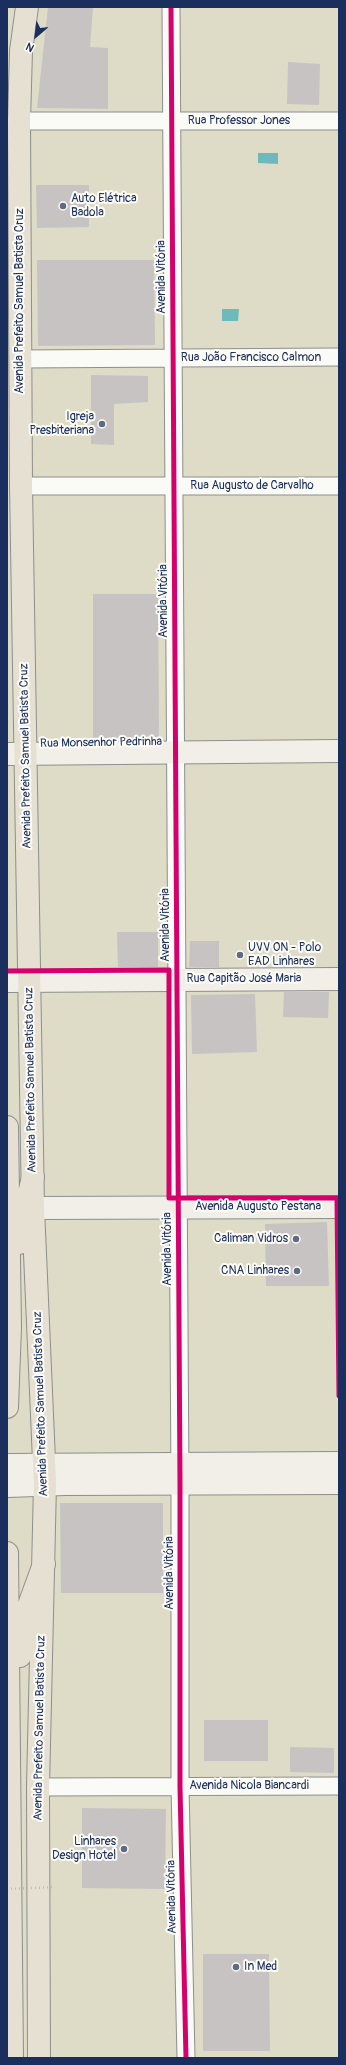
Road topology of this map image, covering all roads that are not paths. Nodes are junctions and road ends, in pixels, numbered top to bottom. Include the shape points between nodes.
1 (26, 7) edge
2 (170, 7) edge
3 (19, 121) junction
4 (171, 121) junction
5 (339, 121) edge
6 (173, 358) junction
7 (339, 358) edge
8 (20, 359) junction
9 (21, 486) junction
10 (173, 486) junction
11 (339, 486) edge
12 (339, 751) edge
13 (175, 752) junction
14 (16, 754) edge
15 (339, 979) edge
16 (176, 980) junction
17 (7, 981) edge
18 (30, 981) junction
19 (7, 1127) edge
20 (33, 1177) junction
21 (339, 1207) edge
22 (33, 1208) junction
23 (178, 1208) junction
24 (8, 1284) edge
25 (10, 1327) junction
26 (7, 1407) edge
27 (339, 1463) edge
28 (7, 1465) edge
29 (180, 1473) junction
30 (45, 1474) junction
31 (339, 1483) edge
32 (7, 1486) edge
33 (7, 1553) edge
34 (44, 1564) junction
35 (8, 1724) edge
36 (339, 1786) edge
37 (38, 1787) junction
38 (180, 1787) junction
39 (12, 2058) edge
40 (39, 2058) edge
41 (186, 2058) edge

1 - 3 main road, Avenida Prefeito Samuel Batista Cruz via 21,51
2 - 4 street, Avenida Vitória
3 - 4 street, Rua Professor Jones
3 - 8 main road, Avenida Prefeito Samuel Batista Cruz
4 - 5 street, Rua Professor Jones
4 - 6 street, Avenida Vitória
6 - 7 street, Rua João Francisco Calmon
6 - 8 street, Rua João Francisco Calmon
6 - 10 street, Avenida Vitória
8 - 9 main road, Avenida Prefeito Samuel Batista Cruz
9 - 10 street, Rua Augusto de Carvalho
9 - 14 main road, Avenida Prefeito Samuel Batista Cruz
10 - 11 street, Rua Augusto de Carvalho
10 - 13 street, Avenida Vitória
12 - 13 street, Rua Monsenhor Pedrinha
13 - 14 street, Rua Monsenhor Pedrinha
13 - 16 street, Avenida Vitória
14 - 18 main road, Avenida Prefeito Samuel Batista Cruz
15 - 16 street, Rua Capitão José Maria
16 - 18 street, Rua Capitão José Maria
16 - 23 street, Avenida Vitória
17 - 18 street, Rua Capitão José Maria
18 - 20 main road, Avenida Prefeito Samuel Batista Cruz
19 - 24 main road
20 - 22 main road, Avenida Prefeito Samuel Batista Cruz
20 - 25 main road via 21,1228 20,1279
21 - 23 street, Avenida Augusto Pestana
22 - 23 street, Avenida Augusto Pestana
22 - 30 main road, Avenida Prefeito Samuel Batista Cruz
23 - 29 street, Avenida Vitória
24 - 25 main road
25 - 26 main road
27 - 29 street
28 - 30 street
29 - 30 street
29 - 31 street
29 - 38 street, Avenida Vitória
30 - 32 street
30 - 34 main road, Avenida Prefeito Samuel Batista Cruz
33 - 35 main road
34 - 35 main road via 25,1616
34 - 37 main road, Avenida Prefeito Samuel Batista Cruz
35 - 39 main road
36 - 38 street, Avenida Nicola Biancardi
37 - 38 street, Avenida Nicola Biancardi
37 - 40 main road, Avenida Prefeito Samuel Batista Cruz
38 - 41 street, Avenida Vitória

